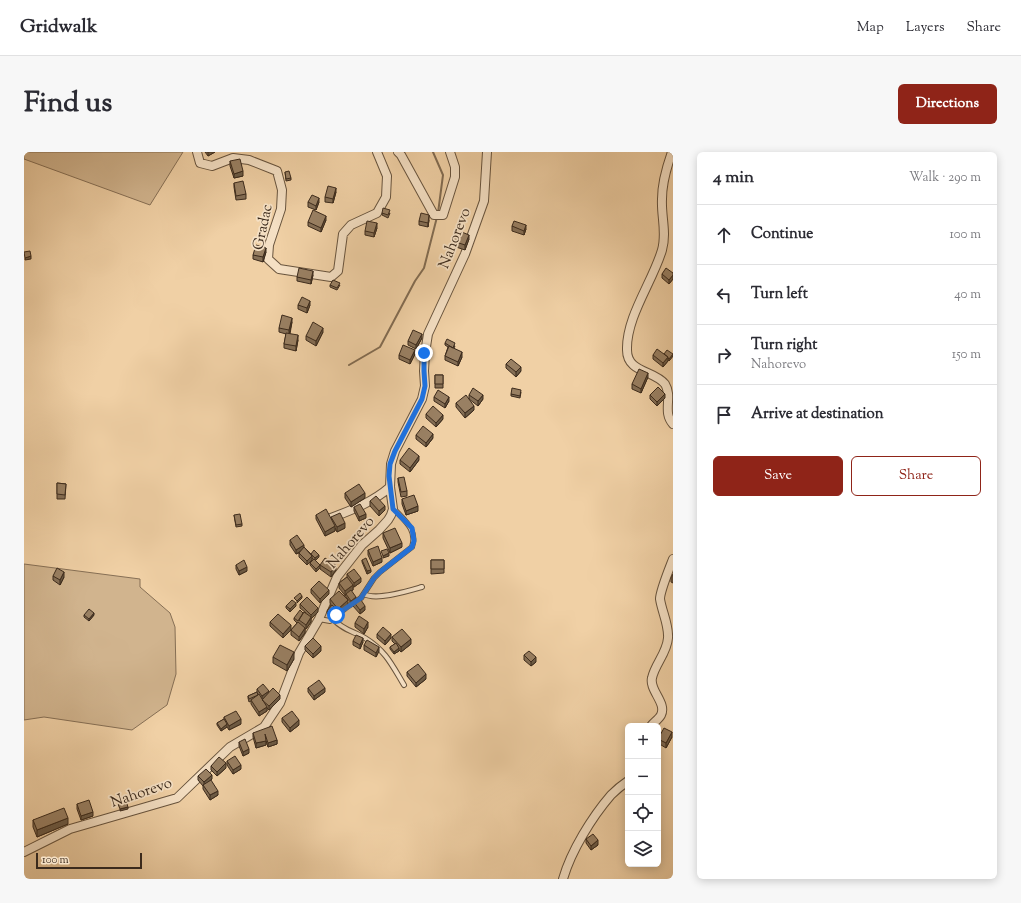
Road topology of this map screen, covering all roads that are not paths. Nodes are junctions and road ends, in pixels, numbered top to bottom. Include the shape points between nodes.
1 (197, 152) edge
2 (377, 152) edge
3 (398, 152) edge
4 (450, 152) edge
5 (487, 152) edge
6 (672, 152) edge
7 (673, 424) edge
8 (390, 487) junction
9 (393, 509) junction
10 (331, 518) edge
11 (673, 559) edge
12 (422, 587) dead end
13 (364, 594) junction
14 (319, 618) junction
15 (332, 619) junction
16 (404, 685) dead end
17 (653, 723) edge
18 (625, 783) edge
19 (24, 852) edge
20 (563, 879) edge

1 - 2 street, Gradac via 200,163 212,166 233,158 248,160 277,171 282,190 281,209 269,245 268,258 279,269 331,277 338,271 343,234 351,224 377,213 386,198 387,176
3 - 4 street, Nahorevo via 434,215 443,215 455,177
5 - 8 street, Nahorevo via 484,201 465,254 428,334 422,399 390,464
6 - 7 street via 663,184 662,250 634,315 626,351 634,367 665,384 670,397 668,414
8 - 9 street, Nahorevo
8 - 10 street via 372,500
9 - 13 lane via 412,528 412,547 380,572
9 - 14 street, Nahorevo via 388,520 362,545 337,577
11 - 17 street via 660,599 668,639 652,677 652,685 662,711
12 - 13 lane via 371,597
13 - 15 lane
14 - 15 lane via 327,621
14 - 19 street, Nahorevo via 299,653 280,703 264,726 230,747 177,798 70,829
15 - 16 lane via 339,626 364,637 384,652
18 - 20 street via 602,807 574,850

